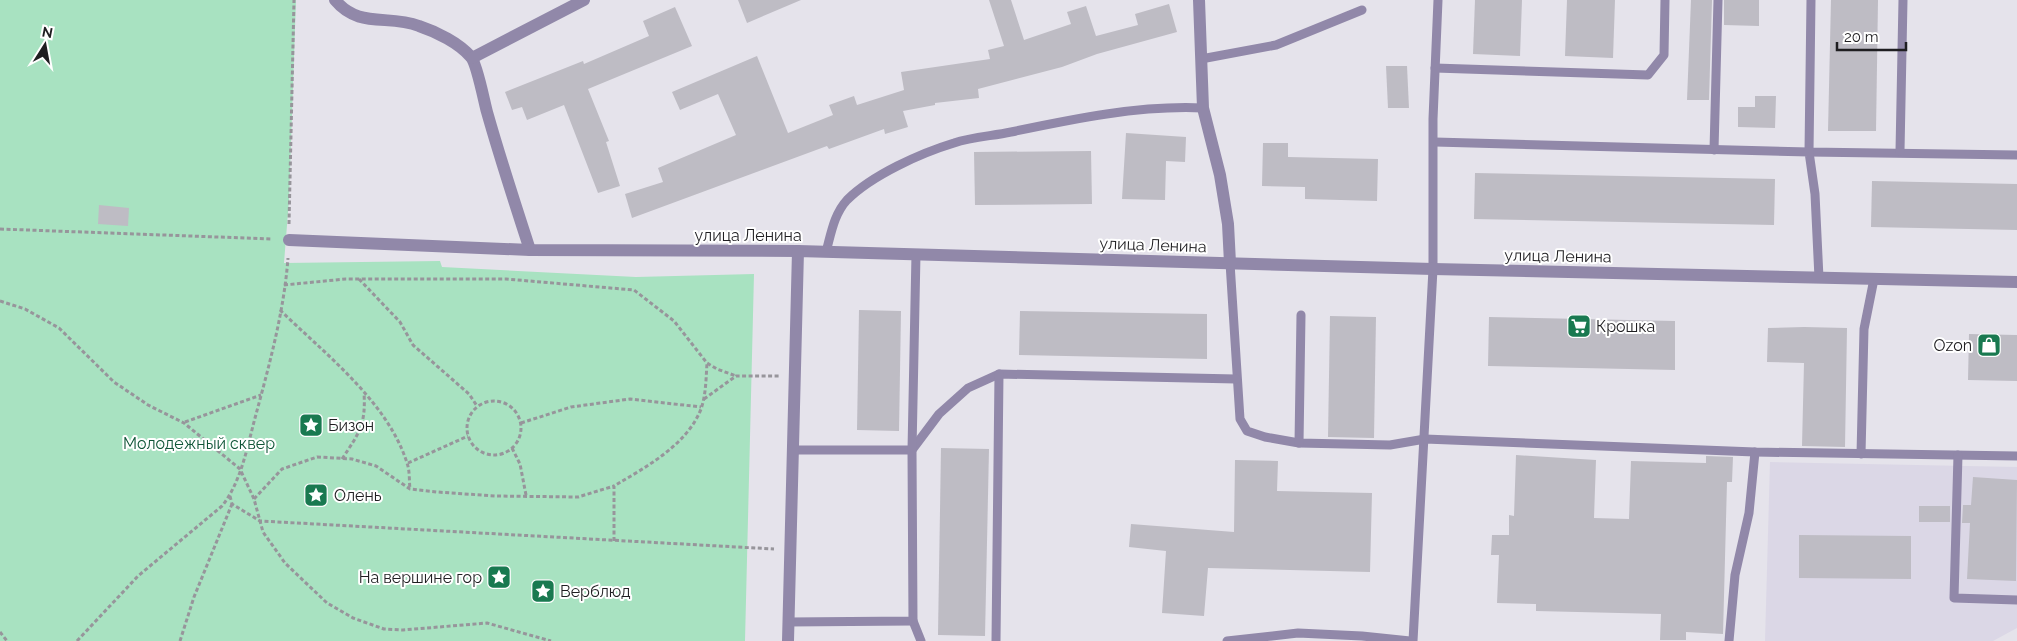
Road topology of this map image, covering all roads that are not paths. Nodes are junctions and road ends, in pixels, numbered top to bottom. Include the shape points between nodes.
1 (335, 0) edge
2 (584, 0) edge
3 (1199, 0) edge
4 (1438, 0) edge
5 (1665, 0) edge
6 (1718, 0) edge
7 (1811, 0) edge
8 (1903, 0) edge
9 (1362, 10) dead end
10 (472, 58) junction
11 (1201, 59) junction
12 (1435, 68) junction
13 (1203, 108) junction
14 (1435, 142) junction
15 (1714, 150) junction
16 (1900, 151) junction
17 (1809, 152) junction
18 (2017, 155) edge
19 (289, 240) road end
20 (530, 250) junction
21 (798, 251) junction
22 (826, 252) junction
23 (916, 254) junction
24 (1230, 263) junction
25 (1434, 269) junction
26 (1819, 278) junction
27 (1874, 279) junction
28 (2017, 282) edge
29 (1301, 315) dead end
30 (999, 374) junction
31 (1236, 379) junction
32 (1424, 439) junction
33 (1298, 443) junction
34 (793, 450) junction
35 (912, 450) junction
36 (1755, 452) junction
37 (1861, 454) junction
38 (1958, 455) junction
39 (2017, 456) edge
40 (2017, 600) edge
41 (913, 621) junction
42 (788, 622) junction
43 (788, 641) edge
44 (913, 641) edge
45 (921, 641) edge
46 (996, 641) edge
47 (1227, 641) edge
48 (1412, 641) edge
49 (1729, 641) edge

1 - 10 street via 355,17 392,20 425,28
2 - 10 street
3 - 11 street
4 - 12 lane
5 - 12 lane via 1664,55 1648,75
6 - 15 lane
7 - 17 lane
8 - 16 lane
9 - 11 lane via 1276,45
10 - 20 street
11 - 13 street
12 - 14 lane
13 - 22 lane via 1178,107 1047,124 956,142 932,151 894,169 848,199 838,211
13 - 24 street via 1220,175
14 - 15 lane
14 - 25 lane
15 - 17 lane
16 - 17 lane
16 - 18 lane
17 - 26 lane via 1815,194
19 - 20 street, улица Ленина
20 - 21 street, улица Ленина
21 - 22 street, улица Ленина
21 - 34 street
22 - 23 street, улица Ленина
23 - 24 street, улица Ленина
23 - 35 lane
24 - 25 street, улица Ленина
24 - 31 lane
25 - 26 street, улица Ленина
25 - 32 lane
26 - 27 street, улица Ленина
27 - 28 street, улица Ленина
27 - 37 lane via 1864,329
29 - 33 lane
30 - 31 lane
30 - 35 lane via 968,388 939,414
30 - 46 lane
31 - 33 lane via 1240,419 1248,431
32 - 33 lane via 1390,444
32 - 36 lane
32 - 48 lane
34 - 35 lane
34 - 42 street
35 - 41 lane
36 - 37 lane
36 - 49 lane via 1749,513 1735,575
37 - 38 lane
38 - 39 lane
38 - 40 lane via 1954,598
41 - 42 lane
41 - 44 lane
41 - 45 lane
42 - 43 street
47 - 48 lane via 1298,633

